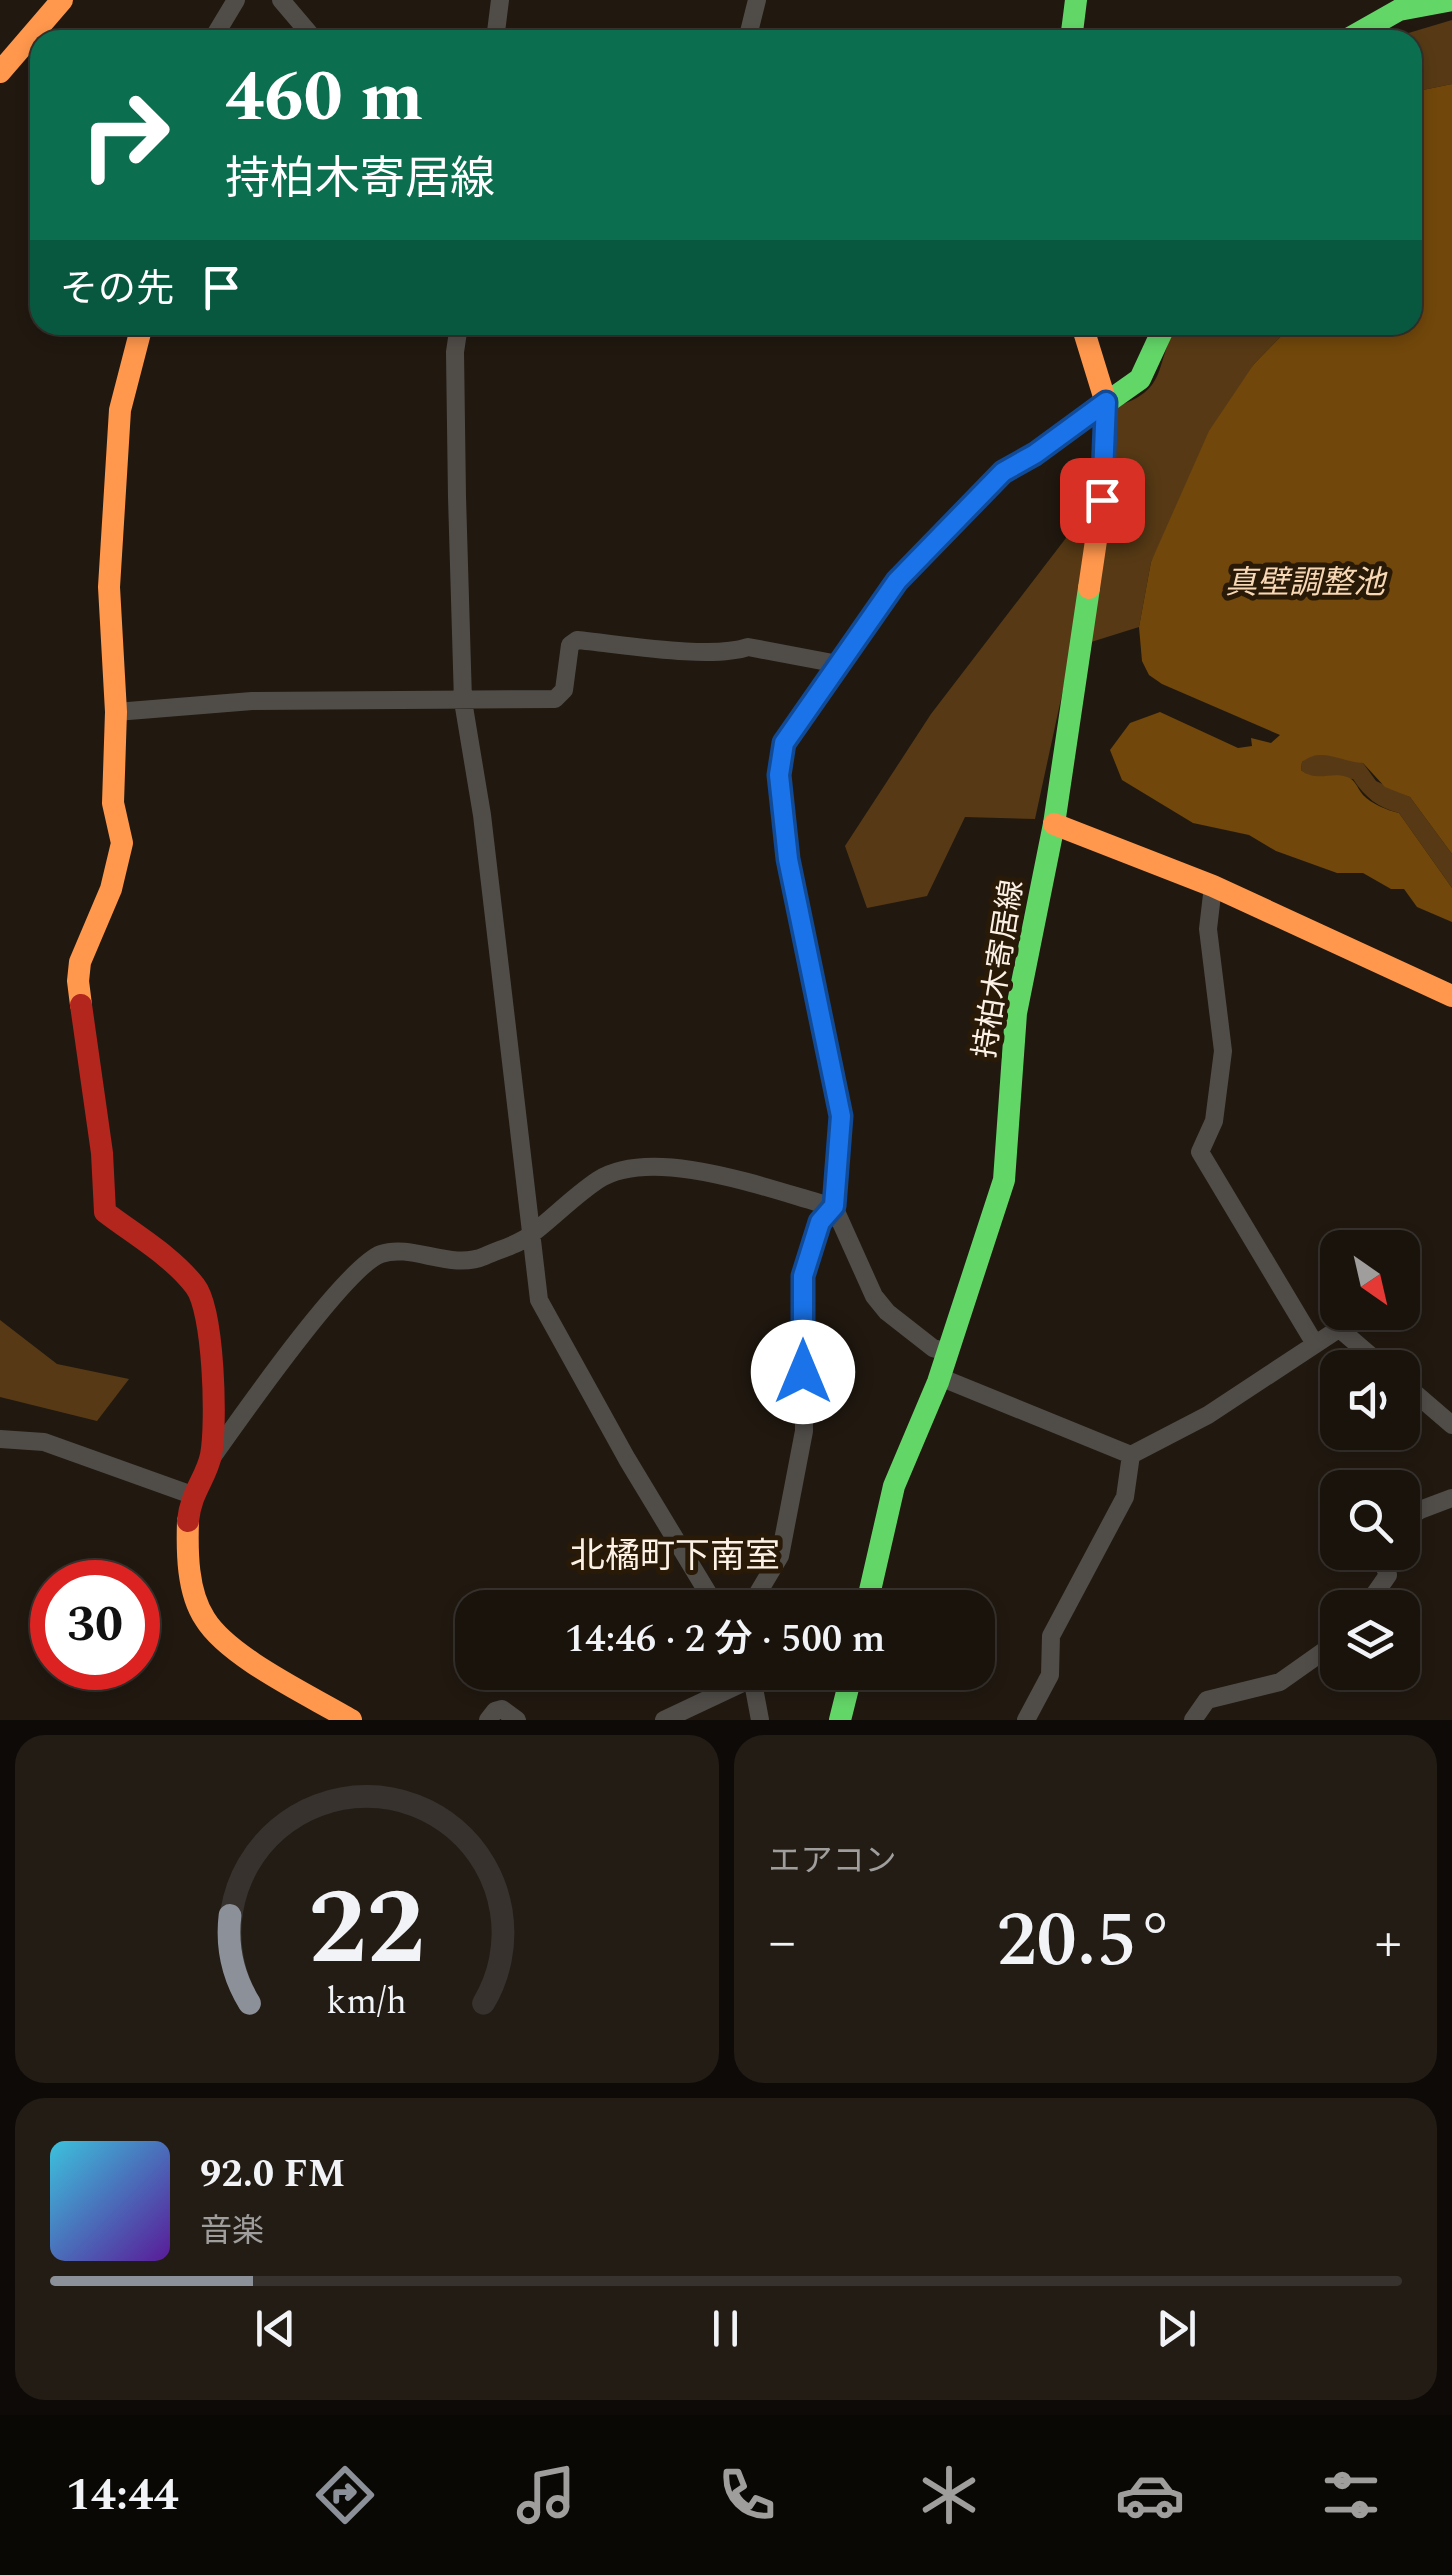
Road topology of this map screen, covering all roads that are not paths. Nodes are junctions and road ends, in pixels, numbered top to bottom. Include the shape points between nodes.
1 (62, 0) edge
2 (236, 0) edge
3 (281, 0) edge
4 (500, 0) edge
5 (757, 0) edge
6 (1076, 0) edge
7 (1452, 0) edge
8 (36, 30) edge
9 (218, 30) edge
10 (306, 30) edge
11 (496, 30) edge
12 (750, 30) edge
13 (1072, 30) edge
14 (1363, 30) edge
15 (30, 37) edge
16 (0, 72) edge
17 (139, 335) edge
18 (458, 335) edge
19 (1085, 335) edge
20 (1161, 335) edge
21 (1106, 402) junction
22 (838, 664) junction
23 (463, 701) junction
24 (116, 712) junction
25 (1054, 824) junction
26 (1213, 886) junction
27 (1452, 996) edge
28 (834, 1206) junction
29 (532, 1235) junction
30 (1315, 1344) junction
31 (1364, 1350) edge
32 (947, 1352) junction
33 (942, 1378) junction
34 (1420, 1397) edge
35 (1452, 1425) edge
36 (0, 1439) edge
37 (1131, 1455) junction
38 (210, 1459) junction
39 (192, 1495) junction
40 (1452, 1498) edge
41 (1420, 1510) edge
42 (706, 1590) edge
43 (760, 1590) edge
44 (870, 1590) edge
45 (1320, 1657) edge
46 (723, 1690) edge
47 (755, 1690) edge
48 (848, 1690) edge
49 (351, 1720) edge
50 (488, 1720) edge
51 (517, 1720) edge
52 (664, 1720) edge
53 (760, 1720) edge
54 (840, 1720) edge
55 (1026, 1720) edge
56 (1193, 1720) edge

1 - 8 street
2 - 9 street
3 - 10 street
4 - 11 street
5 - 12 street
6 - 13 street
7 - 14 street via 1398,10
15 - 16 street
17 - 24 street via 120,410 109,586
18 - 23 street
19 - 21 street, 持柏木寄居線
20 - 21 street via 1140,384
21 - 22 street via 1003,472 897,581
21 - 25 street, 持柏木寄居線 via 1102,500
22 - 23 street via 748,647 687,650 578,640 570,645 564,690 555,700
22 - 28 street via 784,743 779,775 788,859 841,1116
23 - 24 street via 252,702
23 - 29 street
24 - 38 street via 113,803 122,844 78,980 105,1212 191,1280 204,1299 214,1406
25 - 26 street
25 - 32 street, 持柏木寄居線 via 1016,1013 1004,1180
26 - 27 street
26 - 30 street via 1208,929 1224,1051 1214,1121 1200,1152
28 - 29 street via 671,1165 634,1166 601,1178
28 - 32 street via 874,1296 932,1348
28 - 43 street via 820,1222 803,1276 804,1431 780,1556
29 - 38 street via 469,1263 381,1254 311,1324
29 - 42 street via 539,1300
30 - 31 street via 1337,1330
30 - 37 street via 1208,1415
32 - 33 street, 持柏木寄居線
33 - 37 street
33 - 44 street, 持柏木寄居線 via 887,1508
34 - 35 street
36 - 39 street via 44,1442
37 - 55 street via 1124,1497 1052,1636 1050,1675
38 - 39 street
39 - 49 street via 186,1527 198,1607 208,1624
40 - 41 street
45 - 56 street via 1280,1682 1207,1700
46 - 52 street
47 - 53 street
48 - 54 street
50 - 51 street via 502,1709

